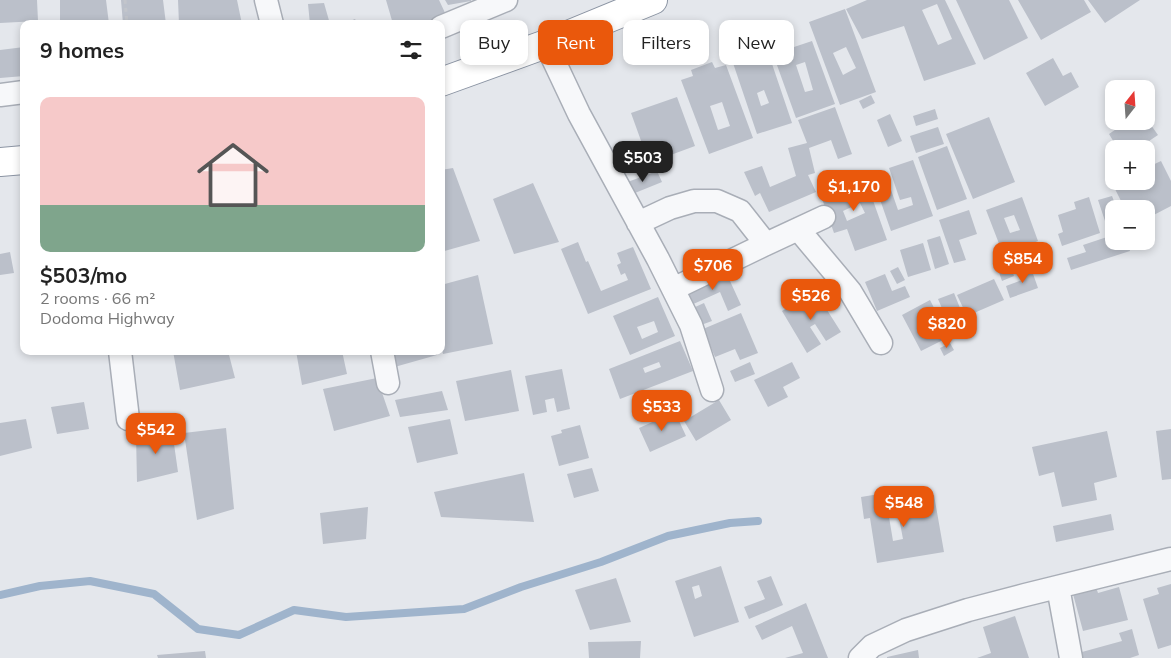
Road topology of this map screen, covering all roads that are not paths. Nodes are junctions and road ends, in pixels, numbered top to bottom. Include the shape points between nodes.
1 (266, 0) edge
2 (506, 0) edge
3 (653, 0) edge
4 (271, 20) edge
5 (604, 20) edge
6 (445, 25) edge
7 (538, 47) edge
8 (556, 65) edge
9 (445, 81) edge
10 (20, 92) edge
11 (0, 95) edge
12 (20, 160) edge
13 (0, 162) edge
14 (824, 217) dead end
15 (638, 223) junction
16 (798, 229) junction
17 (766, 244) junction
18 (673, 289) junction
19 (881, 343) dead end
20 (120, 355) edge
21 (383, 355) edge
22 (388, 383) dead end
23 (712, 390) dead end
24 (128, 419) dead end
25 (1171, 559) edge
26 (1058, 588) junction
27 (860, 658) edge
28 (1071, 658) edge

1 - 4 street
2 - 6 street
3 - 5 highway
7 - 9 highway
8 - 15 street
10 - 11 street
12 - 13 highway
14 - 16 street
15 - 17 street via 694,201 717,201 740,211
15 - 18 street
16 - 17 street
16 - 19 street via 850,291
17 - 18 street
18 - 23 street via 691,326
20 - 24 street
21 - 22 street
25 - 26 street
26 - 27 street via 968,610 906,630 872,646
26 - 28 street

